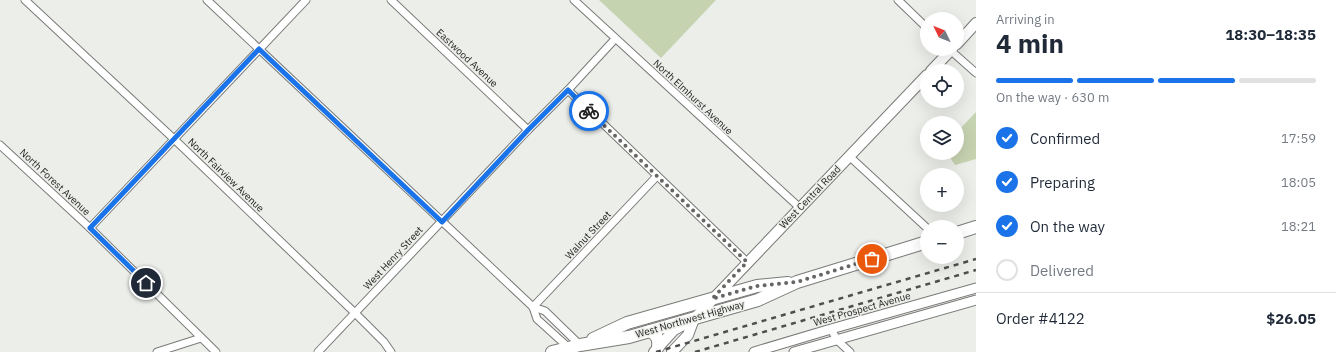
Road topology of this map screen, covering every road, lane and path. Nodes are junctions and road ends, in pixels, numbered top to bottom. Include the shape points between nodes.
1 (25, 0) edge
2 (207, 0) edge
3 (306, 0) edge
4 (391, 0) edge
5 (574, 0) edge
6 (898, 0) edge
7 (920, 21) edge
8 (976, 23) edge
9 (964, 36) edge
10 (615, 39) junction
11 (259, 49) junction
12 (945, 56) edge
13 (960, 56) edge
14 (937, 64) edge
15 (976, 73) edge
16 (920, 82) edge
17 (568, 90) junction
18 (528, 130) junction
19 (174, 139) junction
20 (0, 145) edge
21 (849, 156) junction
22 (657, 176) junction
23 (800, 208) junction
24 (442, 222) junction
25 (920, 222) edge
26 (976, 227) edge
27 (90, 228) junction
28 (964, 231) edge
29 (920, 244) edge
30 (747, 262) junction
31 (797, 282) junction
32 (976, 288) edge
33 (712, 299) junction
34 (976, 300) edge
35 (533, 307) junction
36 (355, 313) junction
37 (694, 318) junction
38 (831, 329) junction
39 (650, 331) junction
40 (201, 338) junction
41 (837, 340) junction
42 (574, 346) junction
43 (656, 350) edge
44 (156, 352) edge
45 (216, 352) edge
46 (318, 352) edge
47 (390, 352) edge
48 (552, 352) edge
49 (672, 352) edge
50 (754, 352) edge
51 (794, 352) edge
52 (850, 352) edge

1 - 19 street, North Fairview Avenue
2 - 11 street
3 - 11 street
4 - 18 street, Eastwood Avenue
5 - 10 street, North Elmhurst Avenue
6 - 7 street
8 - 9 main road
10 - 17 street, West Henry Street
10 - 23 street, North Elmhurst Avenue
11 - 19 street
11 - 24 street
12 - 14 main road
13 - 15 street
16 - 21 main road, West Central Road
17 - 18 street, West Henry Street
17 - 22 street
18 - 24 street, West Henry Street
19 - 27 street
19 - 36 street, North Fairview Avenue
20 - 27 street, North Forest Avenue
21 - 23 main road, West Central Road
21 - 25 street
22 - 30 street
22 - 35 street, Walnut Street
23 - 30 main road, West Central Road
24 - 35 street
24 - 36 street, West Henry Street
26 - 28 main road
27 - 40 street, North Forest Avenue
29 - 31 main road, West Northwest Highway
30 - 33 main road, West Central Road
31 - 33 main road, West Northwest Highway via 757,286
31 - 37 main road, West Northwest Highway via 758,300
32 - 38 street, West Prospect Avenue
33 - 37 main road, West Central Road
33 - 42 main road, West Northwest Highway via 627,323
34 - 41 street
35 - 42 street via 545,311
35 - 42 street via 537,319
36 - 46 street, West Henry Street
36 - 47 street, North Fairview Avenue via 384,342
37 - 39 main road, West Northwest Highway
37 - 43 main road, West Central Road via 674,330
37 - 49 main road, West Central Road via 688,334
38 - 41 street
38 - 50 street, West Prospect Avenue
39 - 42 main road, West Northwest Highway
39 - 43 main road via 658,337
40 - 44 street
40 - 45 street, North Forest Avenue
41 - 51 street
41 - 52 street
42 - 48 main road, West Northwest Highway

